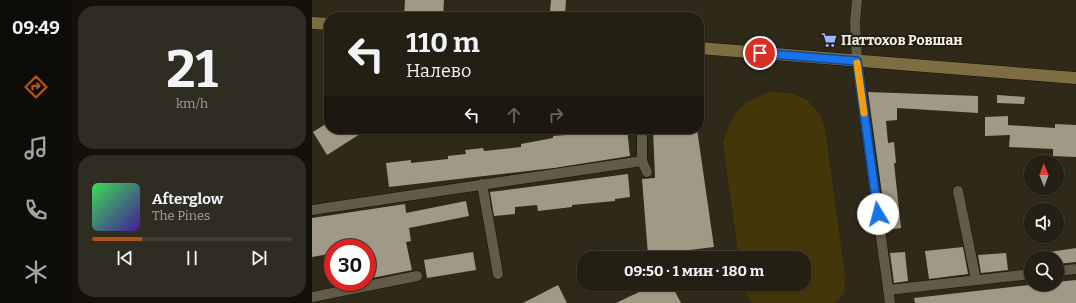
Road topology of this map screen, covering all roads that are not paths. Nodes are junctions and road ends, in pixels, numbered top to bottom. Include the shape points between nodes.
1 (857, 0) edge
2 (312, 23) edge
3 (324, 24) edge
4 (704, 48) edge
5 (857, 61) junction
6 (1076, 78) edge
7 (642, 134) edge
8 (642, 161) junction
9 (647, 172) dead end
10 (482, 184) junction
11 (958, 191) dead end
12 (312, 210) edge
13 (1076, 269) edge
14 (1064, 270) edge
15 (498, 274) dead end
16 (1024, 275) edge
17 (417, 276) dead end
18 (976, 280) junction
19 (888, 290) junction
20 (312, 297) edge
21 (890, 303) edge

1 - 5 street
2 - 3 main road
4 - 5 main road
5 - 6 main road
5 - 19 street
7 - 8 street
8 - 9 street
8 - 10 street
10 - 12 street
10 - 15 street
11 - 18 street
13 - 14 street
16 - 18 street
17 - 20 street
18 - 19 street
19 - 21 street

